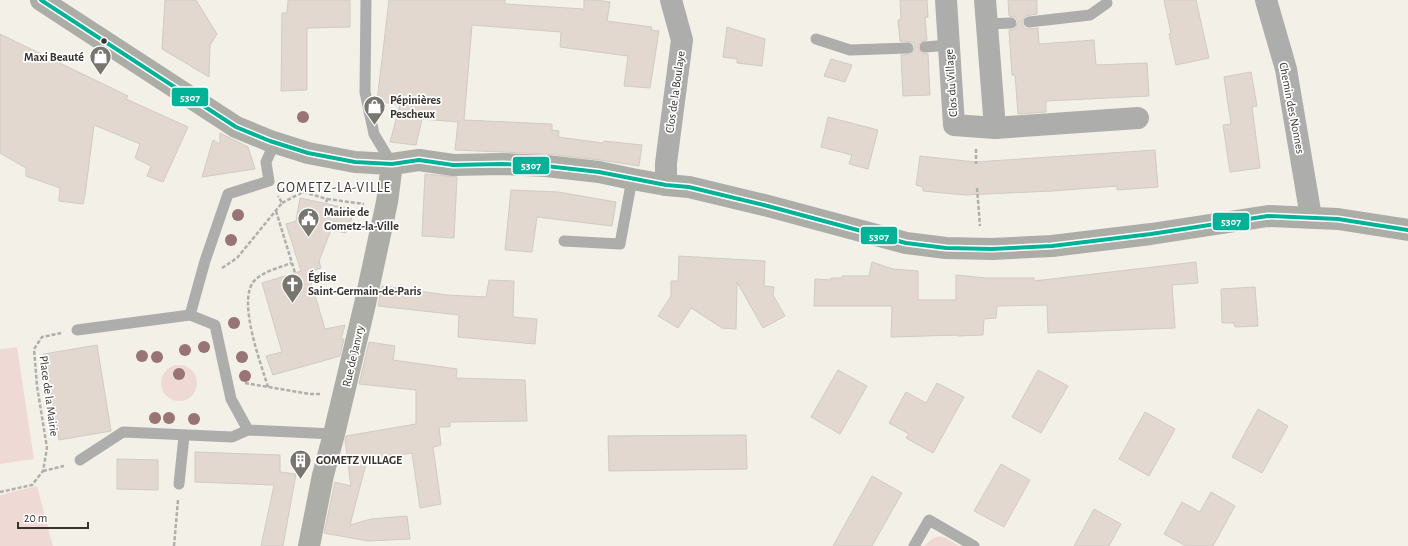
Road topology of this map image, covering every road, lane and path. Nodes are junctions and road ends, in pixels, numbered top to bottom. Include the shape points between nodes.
1 (41, 0) edge
2 (366, 0) edge
3 (671, 0) edge
4 (946, 0) edge
5 (985, 0) edge
6 (1266, 0) edge
7 (1107, 3) dead end
8 (1029, 22) dead end
9 (1011, 23) dead end
10 (987, 24) junction
11 (816, 39) dead end
12 (949, 45) junction
13 (925, 47) dead end
14 (908, 48) dead end
15 (1138, 118) dead end
16 (995, 128) junction
17 (275, 142) junction
18 (392, 164) junction
19 (632, 179) junction
20 (269, 181) junction
21 (666, 185) junction
22 (977, 188) dead end
23 (327, 199) junction
24 (387, 202) junction
25 (282, 203) junction
26 (326, 203) dead end
27 (276, 211) junction
28 (1311, 217) junction
29 (1408, 230) edge
30 (564, 241) dead end
31 (981, 248) junction
32 (291, 263) junction
33 (295, 274) dead end
34 (199, 281) junction
35 (190, 315) junction
36 (77, 330) joint
37 (227, 380) junction
38 (268, 387) junction
39 (343, 398) junction
40 (248, 430) junction
41 (334, 434) junction
42 (184, 436) junction
43 (80, 460) dead end
44 (65, 466) dead end
45 (43, 471) junction
46 (179, 484) joint
47 (0, 492) edge
48 (174, 546) edge
49 (309, 546) edge
50 (914, 546) edge
51 (974, 546) edge

1 - 17 main road via 236,127
2 - 18 lane via 365,92 374,134
3 - 21 street, Clos de la Boulaye via 682,40 667,156
4 - 12 street, Clos du Village
5 - 10 street
6 - 28 street, Chemin des Nonnes via 1286,69
7 - 8 lane via 1090,15
9 - 10 lane
10 - 16 street
11 - 14 lane via 850,50
12 - 13 lane
12 - 16 street, Clos du Village via 954,126
15 - 16 street, Clos du Village
17 - 18 main road via 308,153 355,162
17 - 20 lane via 266,162
18 - 19 main road via 419,160 453,165 546,166
18 - 24 main road, Rue de Janvry
19 - 21 main road
19 - 30 lane via 620,244
20 - 25 path
20 - 34 lane via 228,194
21 - 31 main road via 703,189 906,243 946,248
22 - 31 path
23 - 24 path via 362,205
23 - 25 path via 303,192
23 - 26 path
24 - 39 main road, Rue de Janvry
25 - 27 path
27 - 32 path
27 - 34 path via 238,258
28 - 29 main road
28 - 31 main road via 1268,216 1052,246
32 - 33 path
32 - 38 path via 261,275 249,289 247,301 252,336
34 - 35 lane
35 - 36 lane
35 - 37 lane via 215,325
36 - 45 path, Place de la Mairie via 42,337 34,349 47,448
37 - 38 path
37 - 40 lane via 231,399
38 - 39 path via 310,394 330,394
39 - 41 main road, Rue de Janvry
40 - 41 lane
40 - 42 lane via 232,437
41 - 49 main road, Rue de Janvry
42 - 43 lane via 123,432
42 - 46 lane
44 - 45 path
45 - 47 path via 32,485
46 - 48 path
50 - 51 lane via 929,520

